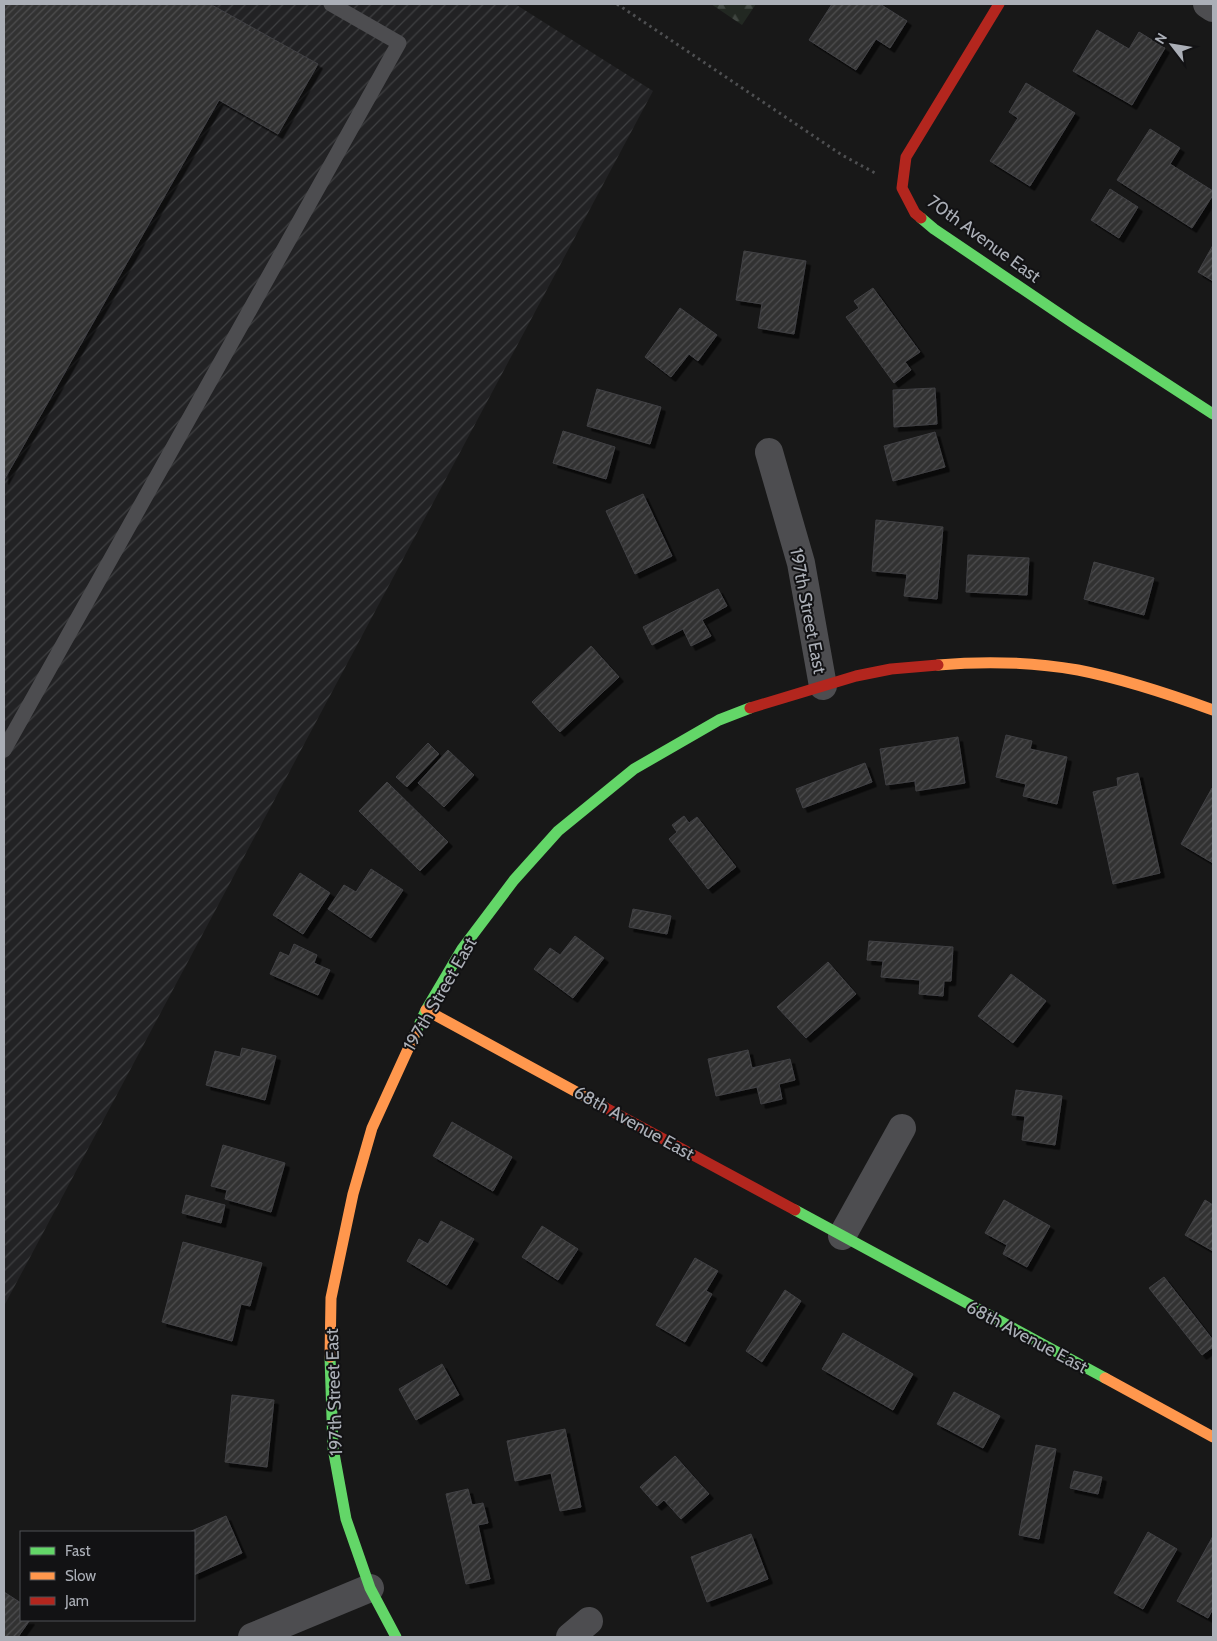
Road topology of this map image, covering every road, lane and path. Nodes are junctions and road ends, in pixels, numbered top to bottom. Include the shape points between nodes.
1 (331, 4) edge
2 (617, 4) edge
3 (999, 4) edge
4 (1207, 4) edge
5 (1213, 8) edge
6 (902, 188) junction
7 (1213, 414) edge
8 (769, 452) dead end
9 (823, 686) junction
10 (1213, 710) edge
11 (4, 750) edge
12 (426, 1010) junction
13 (902, 1128) dead end
14 (842, 1236) junction
15 (1213, 1437) edge
16 (370, 1588) junction
17 (252, 1637) edge
18 (396, 1637) edge

1 - 11 lane via 399,43
2 - 6 path via 842,155
3 - 6 street via 906,157
4 - 5 street
6 - 7 street, 70th Avenue East via 915,214 934,228
8 - 9 street, 197th Street East via 801,563
9 - 10 street via 890,669 996,663 1078,670 1159,690
9 - 12 street, 197th Street East via 762,703 719,720 634,769 558,830 514,880 462,949
12 - 14 street, 68th Avenue East
12 - 16 street, 197th Street East via 372,1128 353,1194 331,1298 333,1448 346,1519
13 - 14 street
14 - 15 street, 68th Avenue East
16 - 17 street
16 - 18 street, 197th Street East

